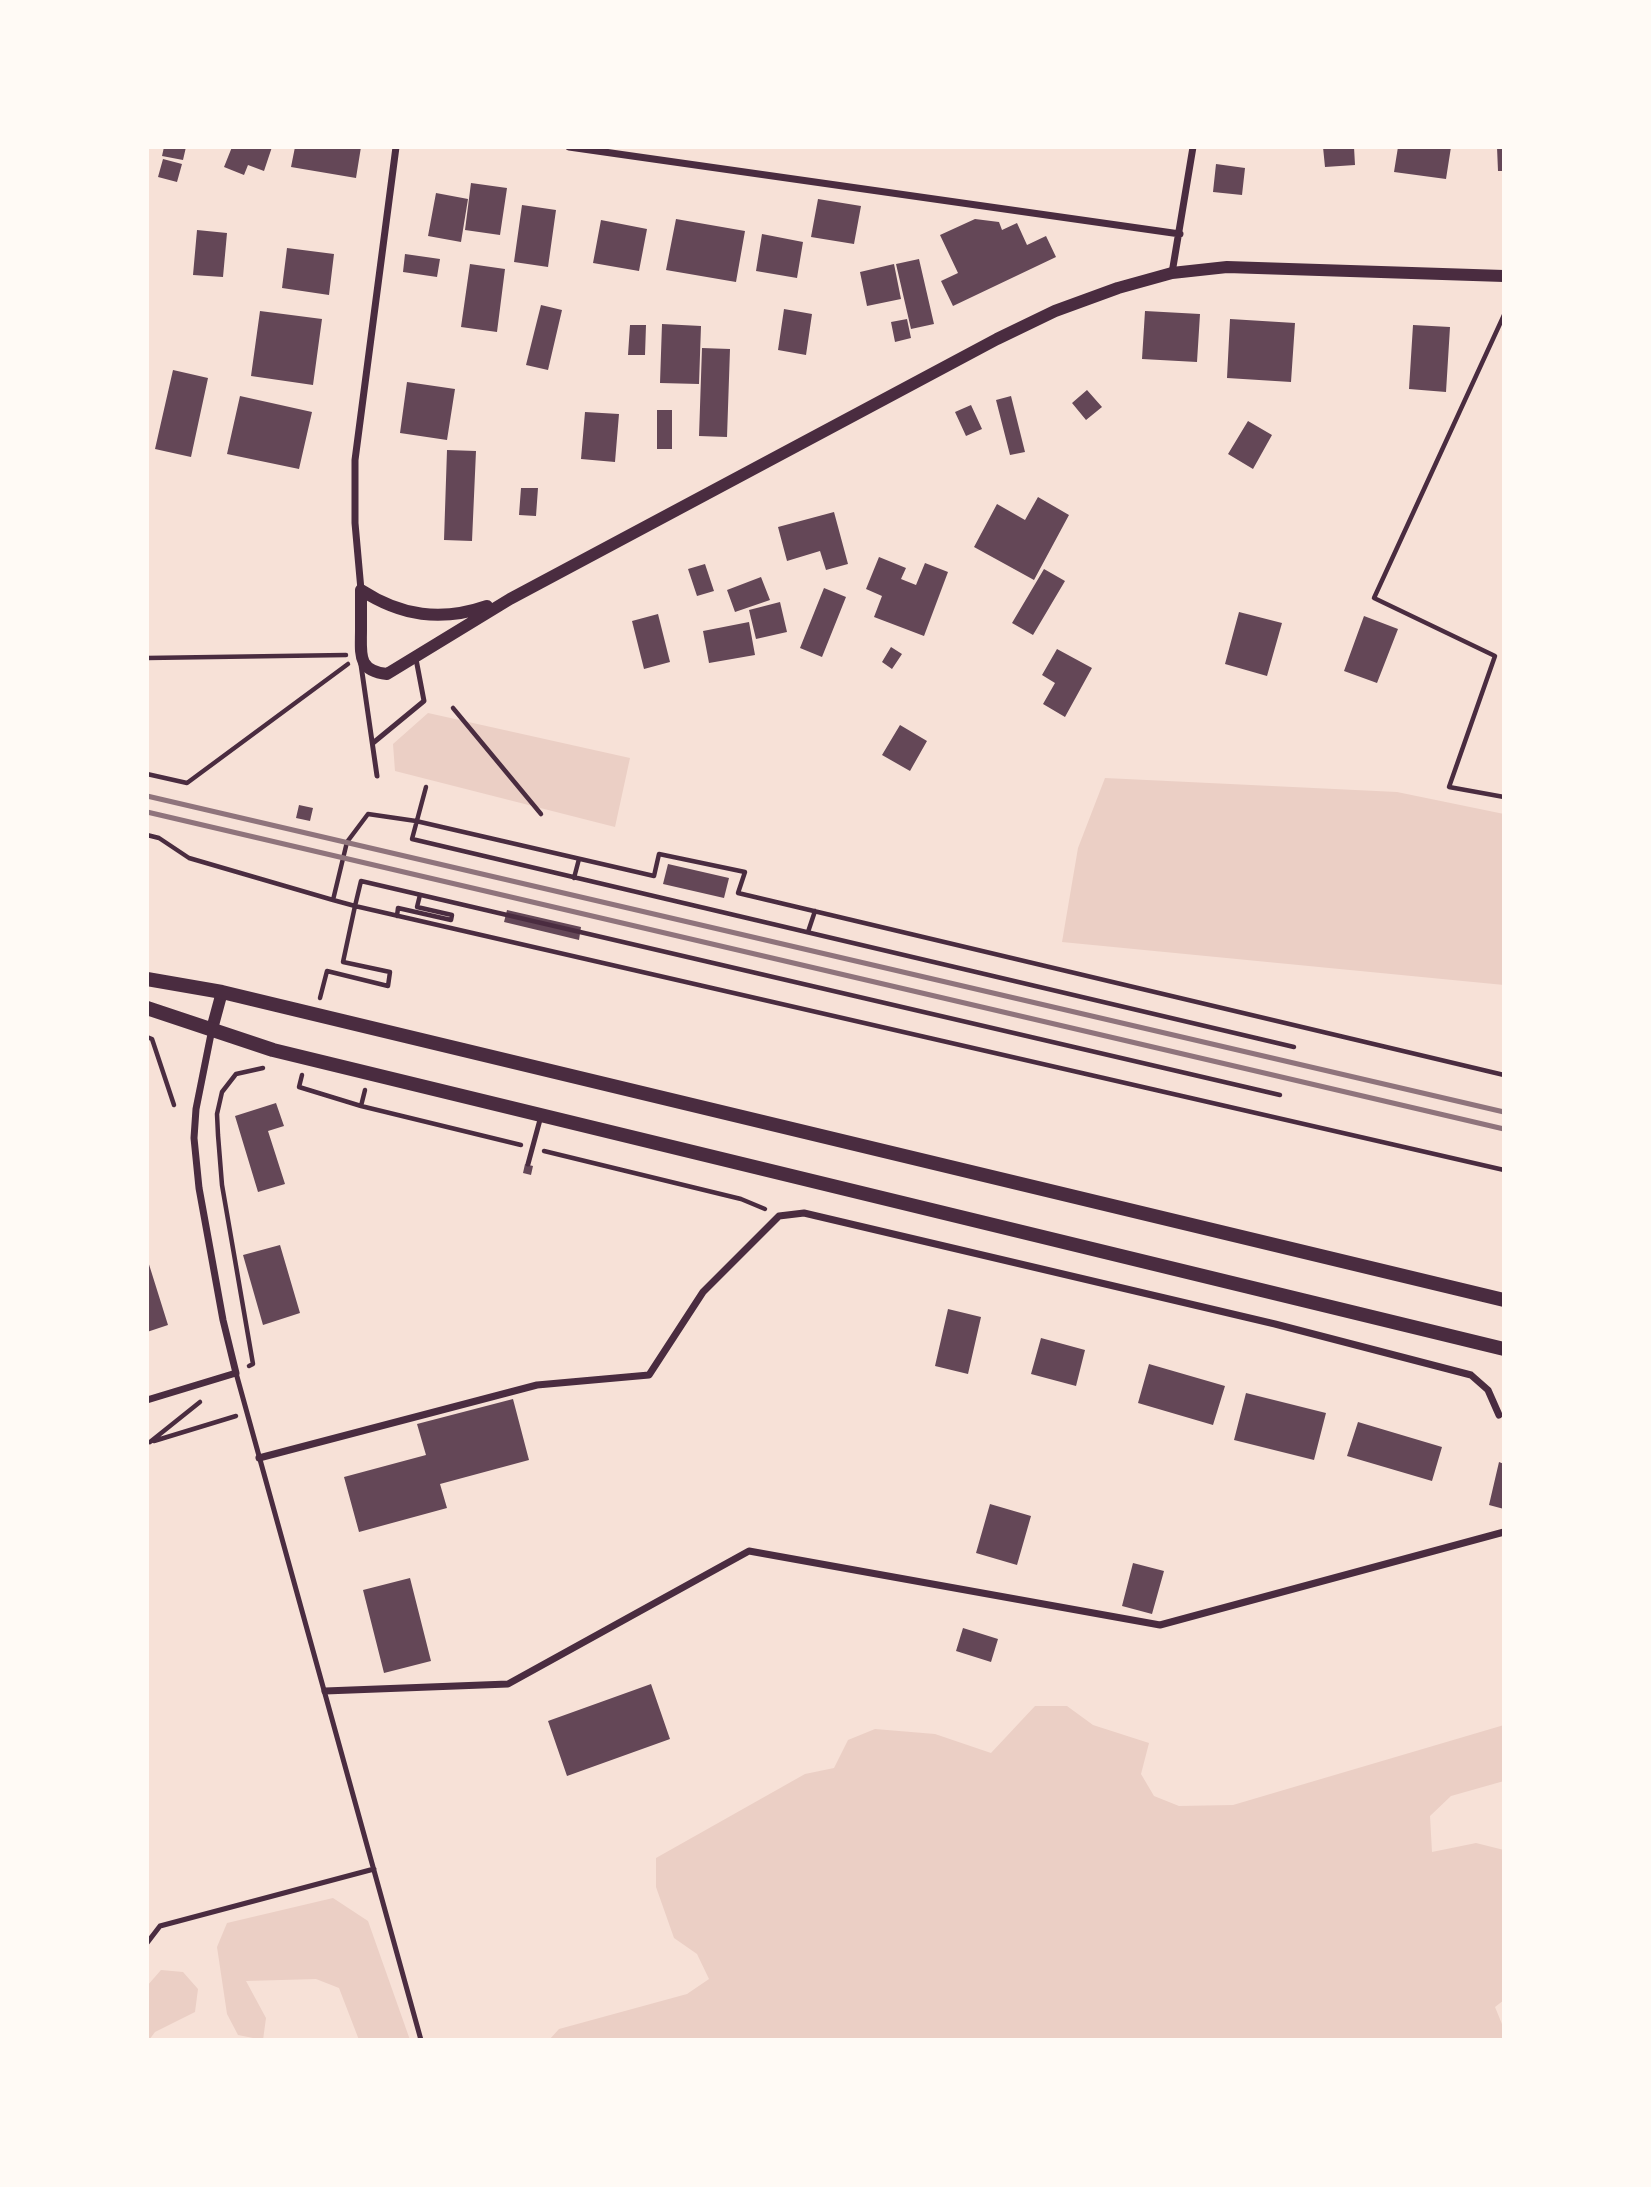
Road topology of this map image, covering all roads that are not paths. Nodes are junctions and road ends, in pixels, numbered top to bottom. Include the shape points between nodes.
1 (396, 147) edge
2 (569, 147) edge
3 (1193, 147) edge
4 (1180, 234) junction
5 (1172, 273) junction
6 (1504, 276) edge
7 (361, 590) junction
8 (510, 599) junction
9 (360, 655) junction
10 (416, 657) junction
11 (373, 743) junction
12 (377, 776) dead end
13 (147, 979) edge
14 (222, 992) junction
15 (147, 1008) edge
16 (212, 1029) junction
17 (541, 1115) junction
18 (528, 1164) dead end
19 (1504, 1300) edge
20 (1504, 1349) edge
21 (236, 1373) junction
22 (147, 1400) edge
23 (1499, 1415) dead end
24 (260, 1458) junction
25 (1504, 1532) edge
26 (325, 1691) junction
27 (374, 1869) junction
28 (147, 1943) edge
29 (421, 2040) edge

1 - 7 street via 355,460
2 - 4 street
3 - 4 street
4 - 5 street
5 - 6 street via 1227,267
5 - 8 street via 1043,316
7 - 8 street via 383,605 424,614 471,612
7 - 9 street
8 - 10 street
9 - 10 street via 374,673 387,674
9 - 11 lane
10 - 11 lane via 424,701
11 - 12 lane
13 - 14 main road
14 - 16 street
14 - 19 main road
15 - 16 main road
16 - 17 main road via 273,1050
16 - 21 street via 194,1138 199,1188
17 - 18 lane
17 - 20 main road
21 - 22 street
21 - 24 lane
23 - 24 street via 1488,1390 1471,1375 804,1213 779,1216 703,1292 649,1376 537,1385
24 - 26 lane
25 - 26 street via 1160,1625 748,1551 508,1684
26 - 27 lane
27 - 28 lane via 160,1926
27 - 29 lane

